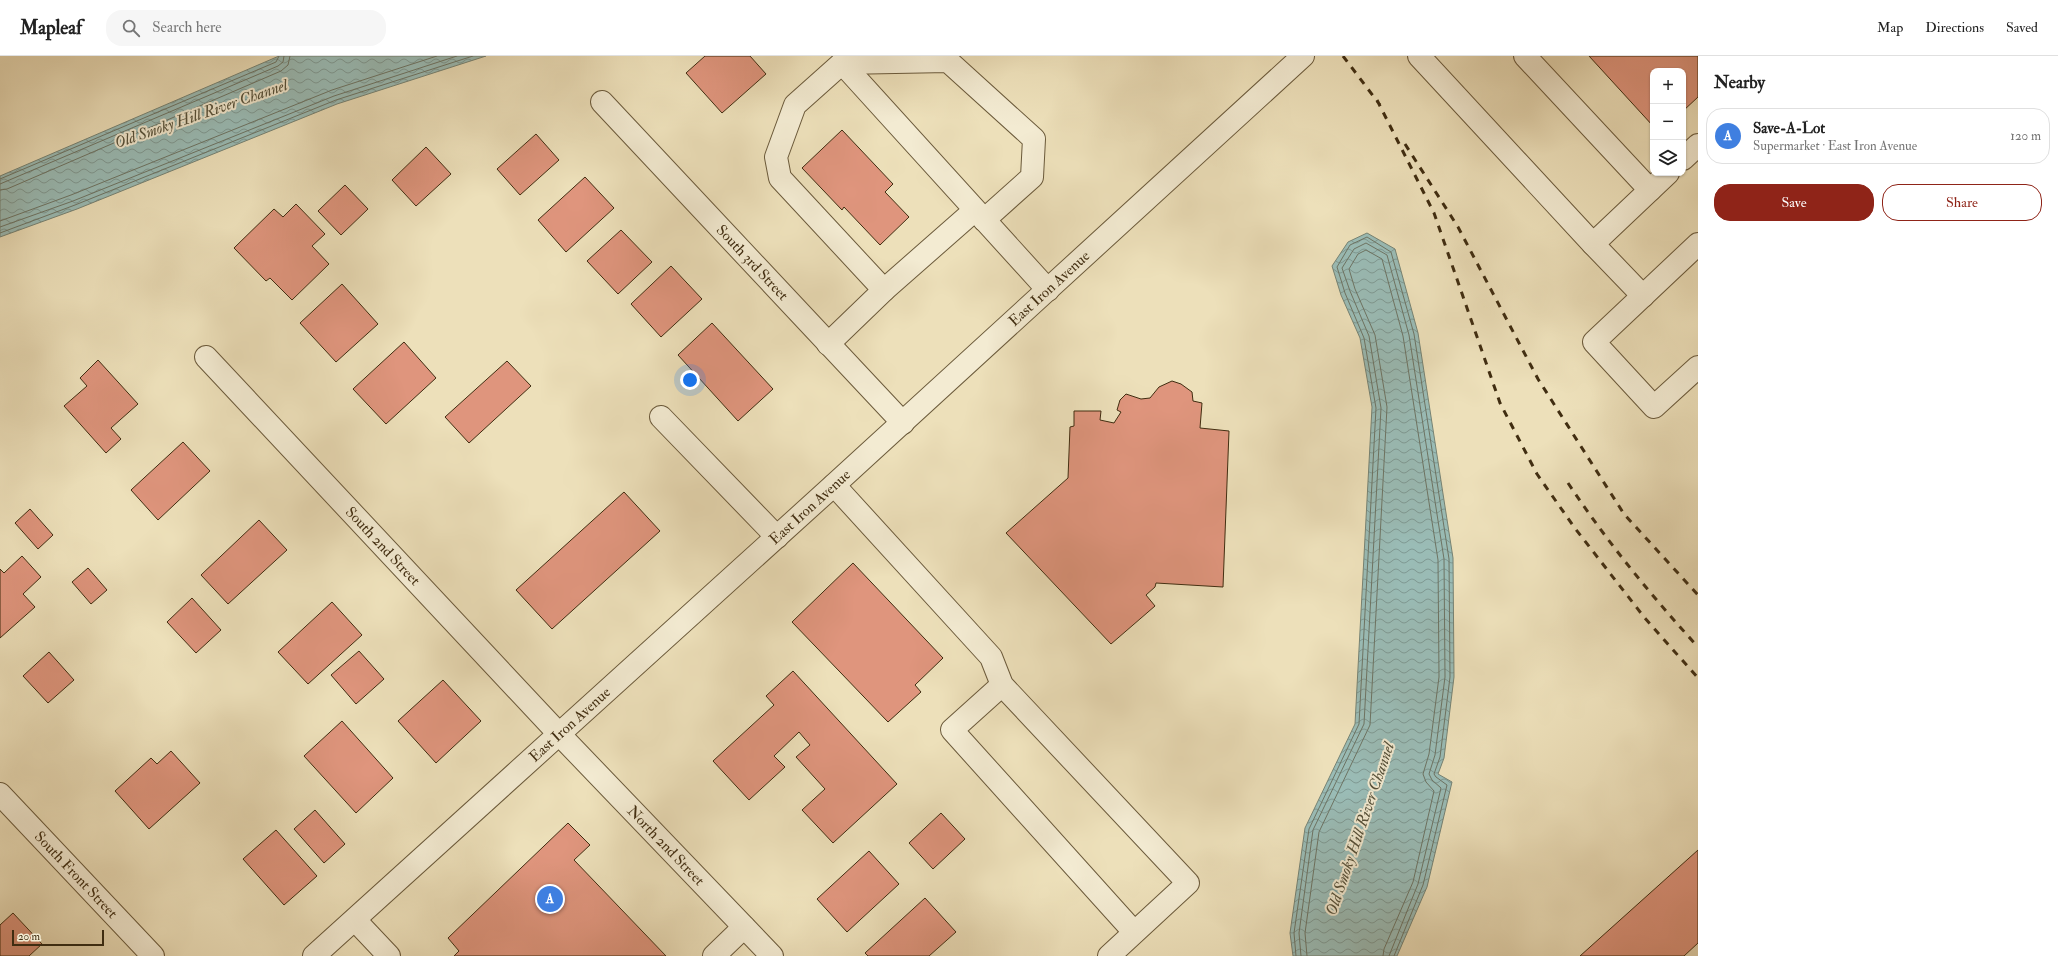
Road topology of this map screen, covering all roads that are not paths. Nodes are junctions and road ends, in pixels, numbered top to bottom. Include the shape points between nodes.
1 (1303, 56) edge
2 (1419, 56) edge
3 (1525, 56) edge
4 (842, 63) junction
5 (602, 102) dead end
6 (1698, 145) edge
7 (1686, 156) edge
8 (1665, 176) edge
9 (1650, 190) junction
10 (980, 215) junction
11 (1593, 244) junction
12 (1698, 244) edge
13 (884, 290) junction
14 (1048, 290) junction
15 (1642, 296) junction
16 (828, 344) junction
17 (206, 357) dead end
18 (1698, 367) edge
19 (661, 417) dead end
20 (903, 423) junction
21 (834, 485) junction
22 (777, 537) junction
23 (1002, 686) junction
24 (560, 735) junction
25 (0, 794) edge
26 (355, 920) junction
27 (744, 927) junction
28 (1134, 932) junction
29 (153, 956) edge
30 (314, 956) edge
31 (389, 956) edge
32 (714, 956) edge
33 (772, 956) edge
34 (1109, 956) edge

1 - 14 street, East Iron Avenue
2 - 11 street
3 - 9 street
4 - 10 street
4 - 10 street via 948,61 1034,139 1032,177
4 - 13 street via 794,105 776,157 780,178
5 - 16 street, South 3rd Street
6 - 7 street
8 - 9 street
9 - 11 street
10 - 13 street
10 - 14 street
11 - 15 street
12 - 15 street
13 - 16 street
14 - 20 street, East Iron Avenue
15 - 18 street via 1594,342 1654,407
16 - 20 street, South 3rd Street
17 - 24 street, South 2nd Street
19 - 22 street
20 - 21 street, East Iron Avenue
21 - 22 street, East Iron Avenue
21 - 23 street via 991,657
22 - 24 street, East Iron Avenue
23 - 28 street via 952,730
23 - 28 street via 1188,882
24 - 26 street, East Iron Avenue
24 - 27 street, North 2nd Street
25 - 29 street, South Front Street
26 - 30 street, East Iron Avenue
26 - 31 street
27 - 32 street
27 - 33 street, North 2nd Street
28 - 34 street

